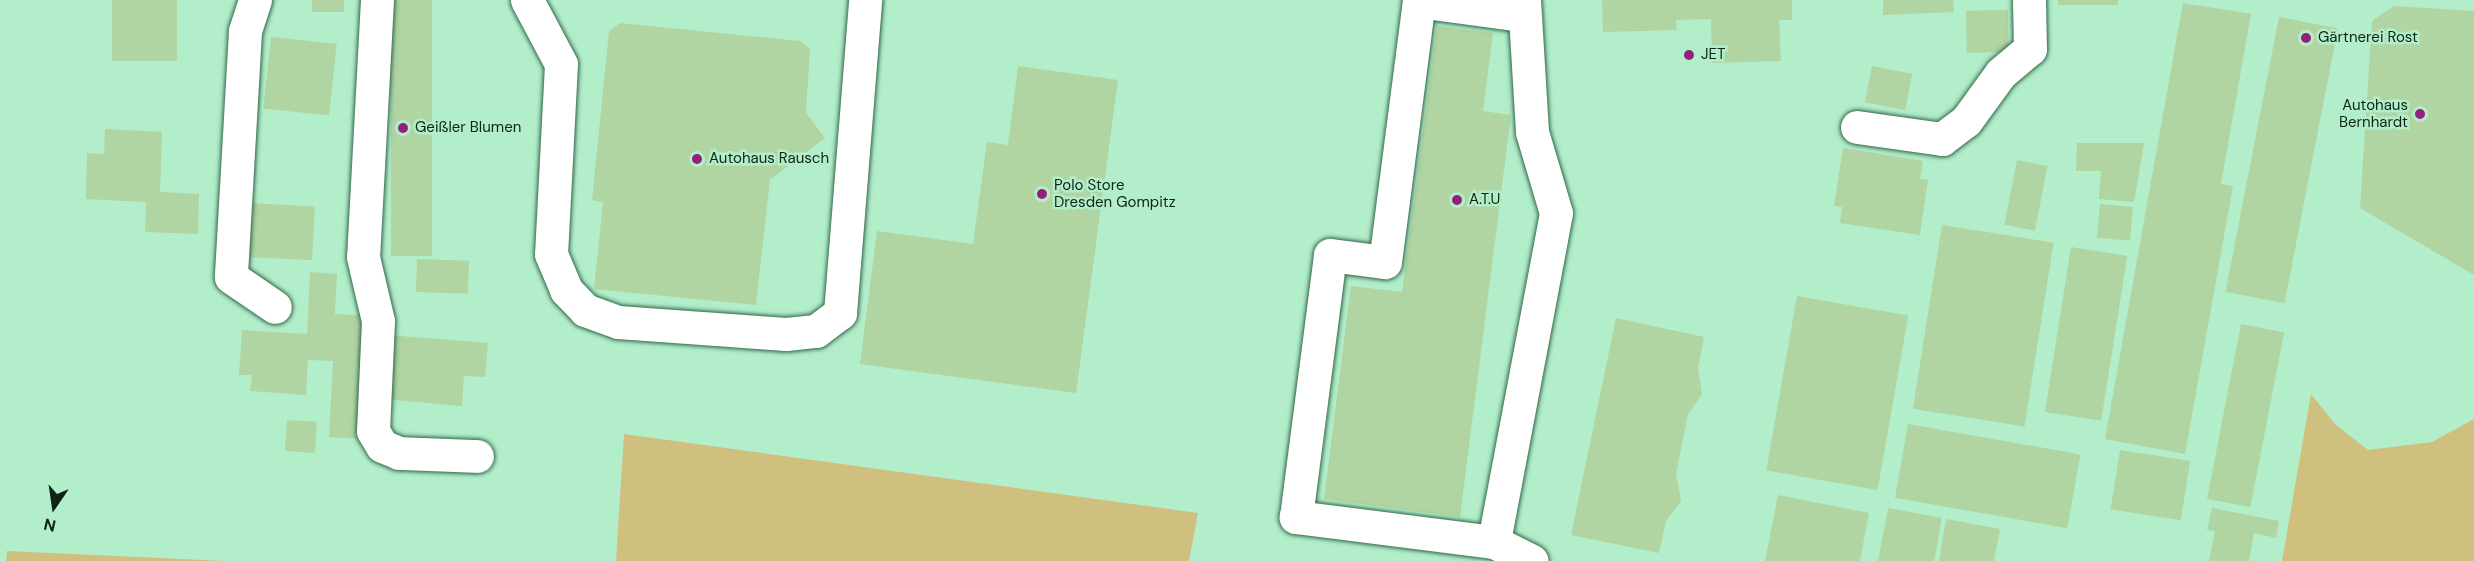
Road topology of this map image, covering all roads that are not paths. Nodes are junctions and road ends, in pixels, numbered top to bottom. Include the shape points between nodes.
1 (255, 0) edge
2 (376, 0) edge
3 (527, 0) edge
4 (865, 0) edge
5 (2029, 0) edge
6 (1419, 1) edge
7 (1524, 7) edge
8 (1857, 127) dead end
9 (275, 307) dead end
10 (477, 456) dead end
11 (1494, 542) junction
12 (1532, 561) edge

1 - 9 lane via 245,31 231,277
2 - 10 lane via 363,256 378,321 373,431 382,446 399,453
3 - 4 lane via 561,64 551,254 566,290 585,310 618,322 786,334 832,324 843,302
5 - 8 lane via 2030,49 2001,73 1966,121 1942,139
6 - 7 lane
6 - 11 lane via 1385,262 1330,255 1296,517
7 - 11 lane via 1532,132 1556,213
11 - 12 lane

